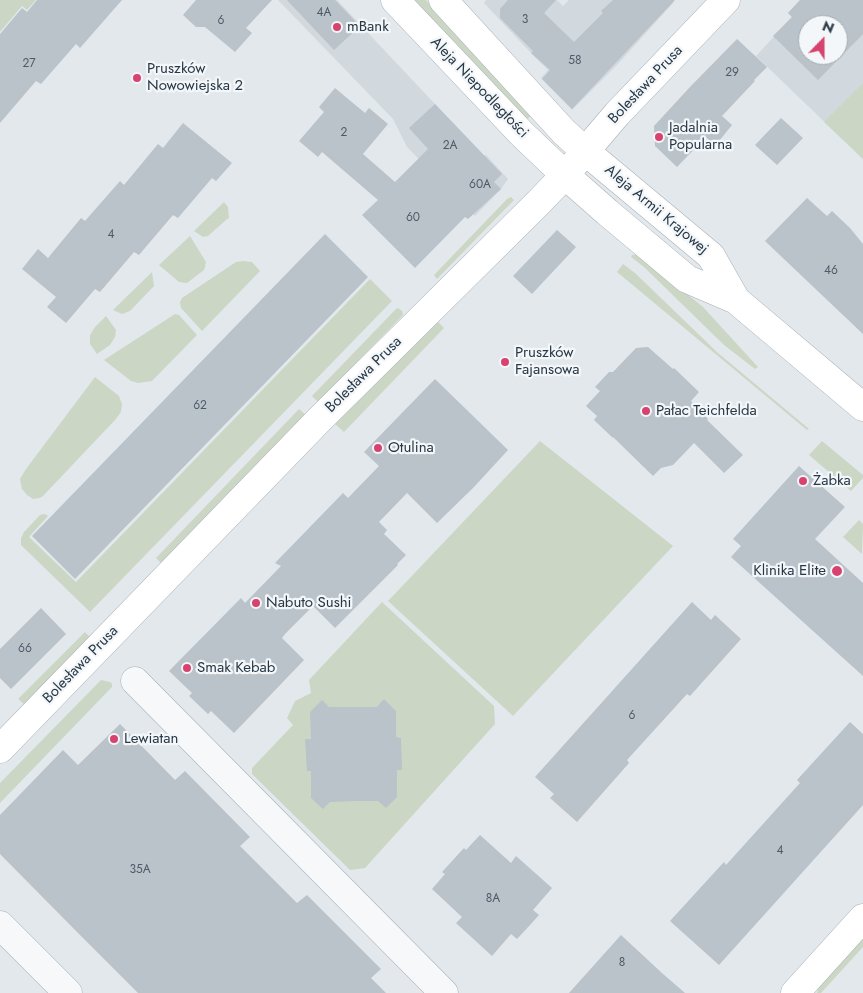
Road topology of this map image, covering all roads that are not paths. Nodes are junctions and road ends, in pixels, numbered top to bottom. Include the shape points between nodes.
1 (395, 0) edge
2 (443, 0) edge
3 (726, 0) edge
4 (585, 151) junction
5 (565, 175) junction
6 (736, 300) junction
7 (863, 407) edge
8 (135, 681) dead end
9 (0, 749) edge
10 (863, 918) edge
11 (0, 925) edge
12 (68, 993) edge
13 (444, 993) edge
14 (795, 993) edge

1 - 5 street, Aleja Niepodległości
2 - 4 street, Aleja Niepodległości
3 - 4 street, Bolesława Prusa via 616,114
4 - 5 street, Bolesława Prusa
4 - 6 street, Aleja Armii Krajowej via 711,256
5 - 6 street, Aleja Armii Krajowej via 687,279
5 - 9 street, Bolesława Prusa via 319,420
6 - 7 street, Aleja Armii Krajowej
8 - 13 street
10 - 14 street
11 - 12 street

